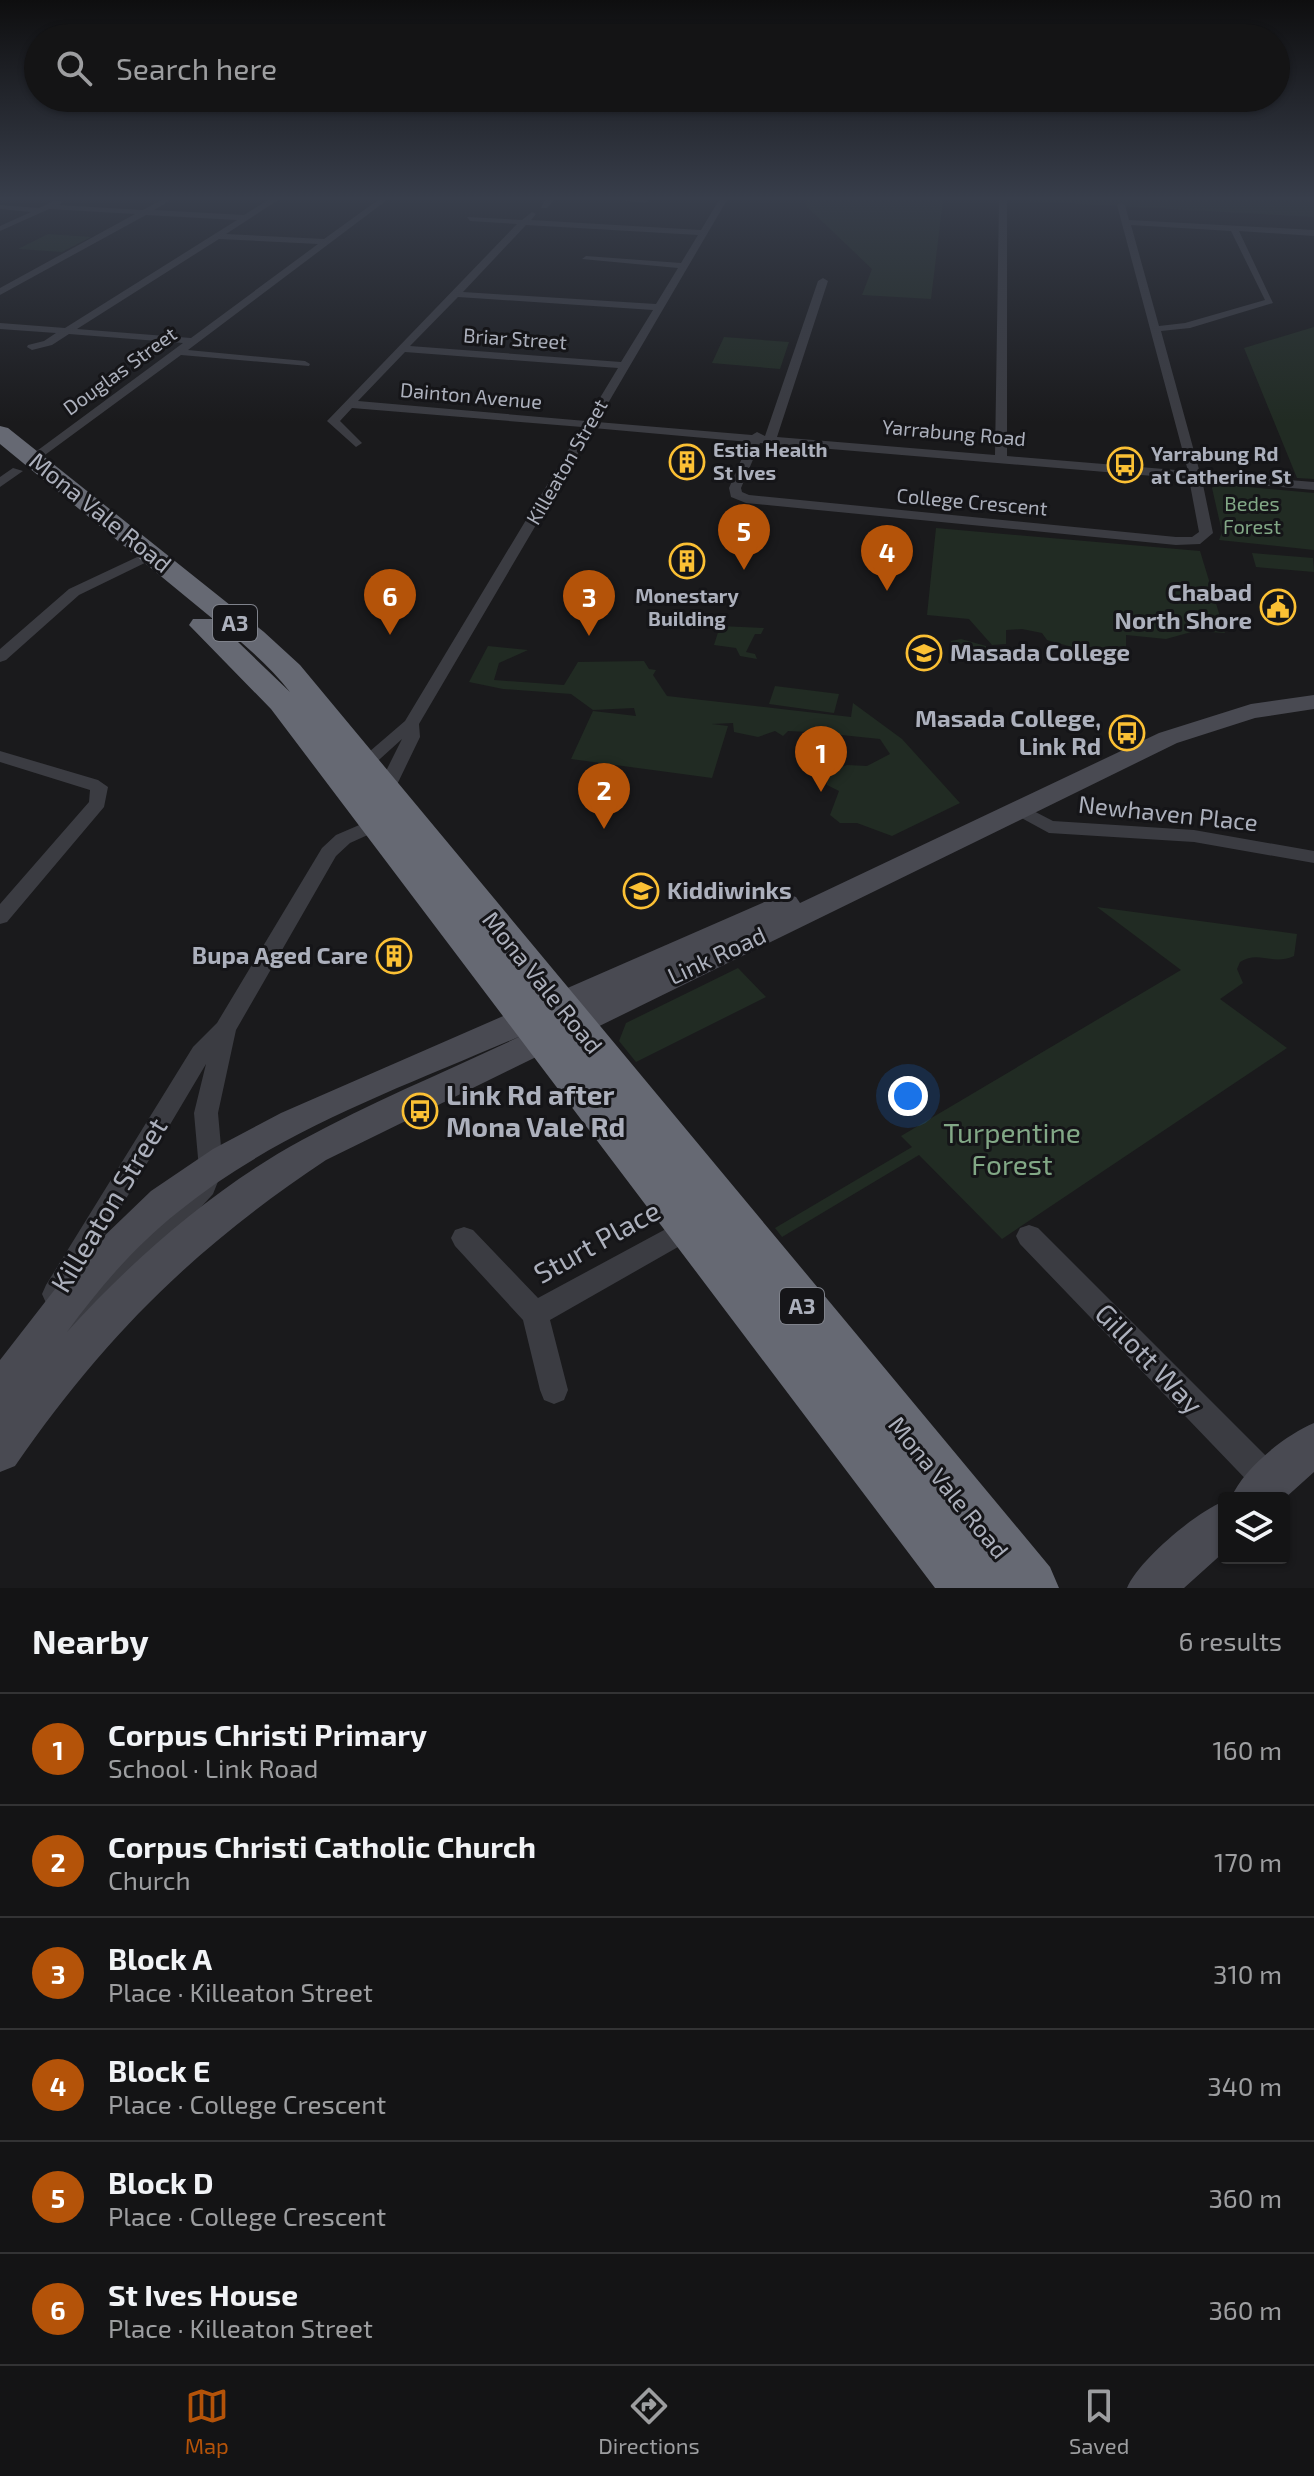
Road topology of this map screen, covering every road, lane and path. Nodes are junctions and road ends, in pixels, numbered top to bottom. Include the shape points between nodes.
1 (32, 274) edge
2 (157, 274) edge
3 (283, 274) edge
4 (475, 274) edge
5 (677, 274) edge
6 (1002, 274) edge
7 (1140, 274) edge
8 (1257, 274) edge
9 (823, 281) dead end
10 (0, 292) edge
11 (456, 294) junction
12 (657, 307) junction
13 (0, 326) edge
14 (1155, 329) junction
15 (67, 331) junction
16 (195, 341) junction
17 (32, 347) dead end
18 (403, 349) junction
19 (181, 352) junction
20 (305, 364) dead end
21 (624, 365) junction
22 (349, 404) junction
23 (589, 423) junction
24 (0, 433) edge
25 (764, 437) junction
26 (356, 443) dead end
27 (1001, 457) junction
28 (13, 467) edge
29 (1195, 475) junction
30 (1314, 486) edge
31 (140, 560) junction
32 (0, 657) edge
33 (1314, 694) edge
34 (1314, 702) edge
35 (411, 724) junction
36 (0, 756) edge
37 (375, 792) junction
38 (1020, 810) junction
39 (1314, 857) edge
40 (0, 917) edge
41 (552, 1022) junction
42 (225, 1029) junction
43 (211, 1169) junction
44 (223, 1210) joint
45 (690, 1227) junction
46 (1029, 1236) dead end
47 (464, 1238) dead end
48 (535, 1314) junction
49 (0, 1386) edge
50 (554, 1390) dead end
51 (0, 1394) edge
52 (1314, 1444) edge
53 (0, 1449) edge
54 (1261, 1490) edge
55 (1218, 1528) edge
56 (972, 1588) edge
57 (1029, 1588) edge
58 (1150, 1588) edge

1 - 10 street
2 - 15 street
3 - 16 street, Douglas Street
4 - 11 street
5 - 12 street, Killeaton Street
6 - 27 street
7 - 14 street
8 - 14 street via 1270,301 1186,326
9 - 25 street
11 - 12 street
11 - 18 street
12 - 21 street, Killeaton Street
13 - 15 street
14 - 29 street
15 - 16 street
15 - 17 street
16 - 19 street, Douglas Street
18 - 21 street, Briar Street
18 - 22 street
19 - 20 street
19 - 28 street, Douglas Street
21 - 23 street, Killeaton Street
22 - 23 street, Dainton Avenue
22 - 26 street via 333,421
23 - 25 street, Yarrabung Road
23 - 35 street, Killeaton Street
24 - 28 highway, Mona Vale Road / A3
25 - 27 street, Yarrabung Road
25 - 29 street, College Crescent via 735,488 746,499 1176,541 1195,541 1206,533
27 - 29 street, Yarrabung Road
28 - 31 highway, Mona Vale Road / A3
29 - 30 street, Yarrabung Road
31 - 32 street via 66,598
31 - 37 highway, Mona Vale Road / A3
31 - 37 highway, Mona Vale Road / A3 via 289,671
33 - 41 main road, Link Road via 1220,711 1135,740
34 - 38 main road, Link Road via 1251,711 1168,738
35 - 37 street, Killeaton Street via 411,737
35 - 37 street, Killeaton Street via 395,733 382,751
36 - 40 street via 92,784 101,794
37 - 41 highway, Mona Vale Road / A3
37 - 42 street, Killeaton Street via 329,852
38 - 39 street, Newhaven Place via 1049,827 1194,836
38 - 41 main road, Link Road
41 - 43 main road, Link Road via 352,1095
41 - 44 main road, Link Road via 314,1150
41 - 45 highway, Mona Vale Road / A3
41 - 57 highway, Mona Vale Road / A3
42 - 43 street, Killeaton Street via 206,1113
42 - 49 street, Killeaton Street via 201,1053
43 - 51 main road, Killeaton Street via 107,1256 48,1323
43 - 53 street, Killeaton Street via 196,1199 63,1335 29,1384
44 - 53 main road, Killeaton Street via 155,1264 106,1315
45 - 48 street, Sturt Place
45 - 56 highway, Mona Vale Road / A3
46 - 54 street, Gillott Way
47 - 48 street, Sturt Place
48 - 50 street, Sturt Place
52 - 54 main road
55 - 58 main road

